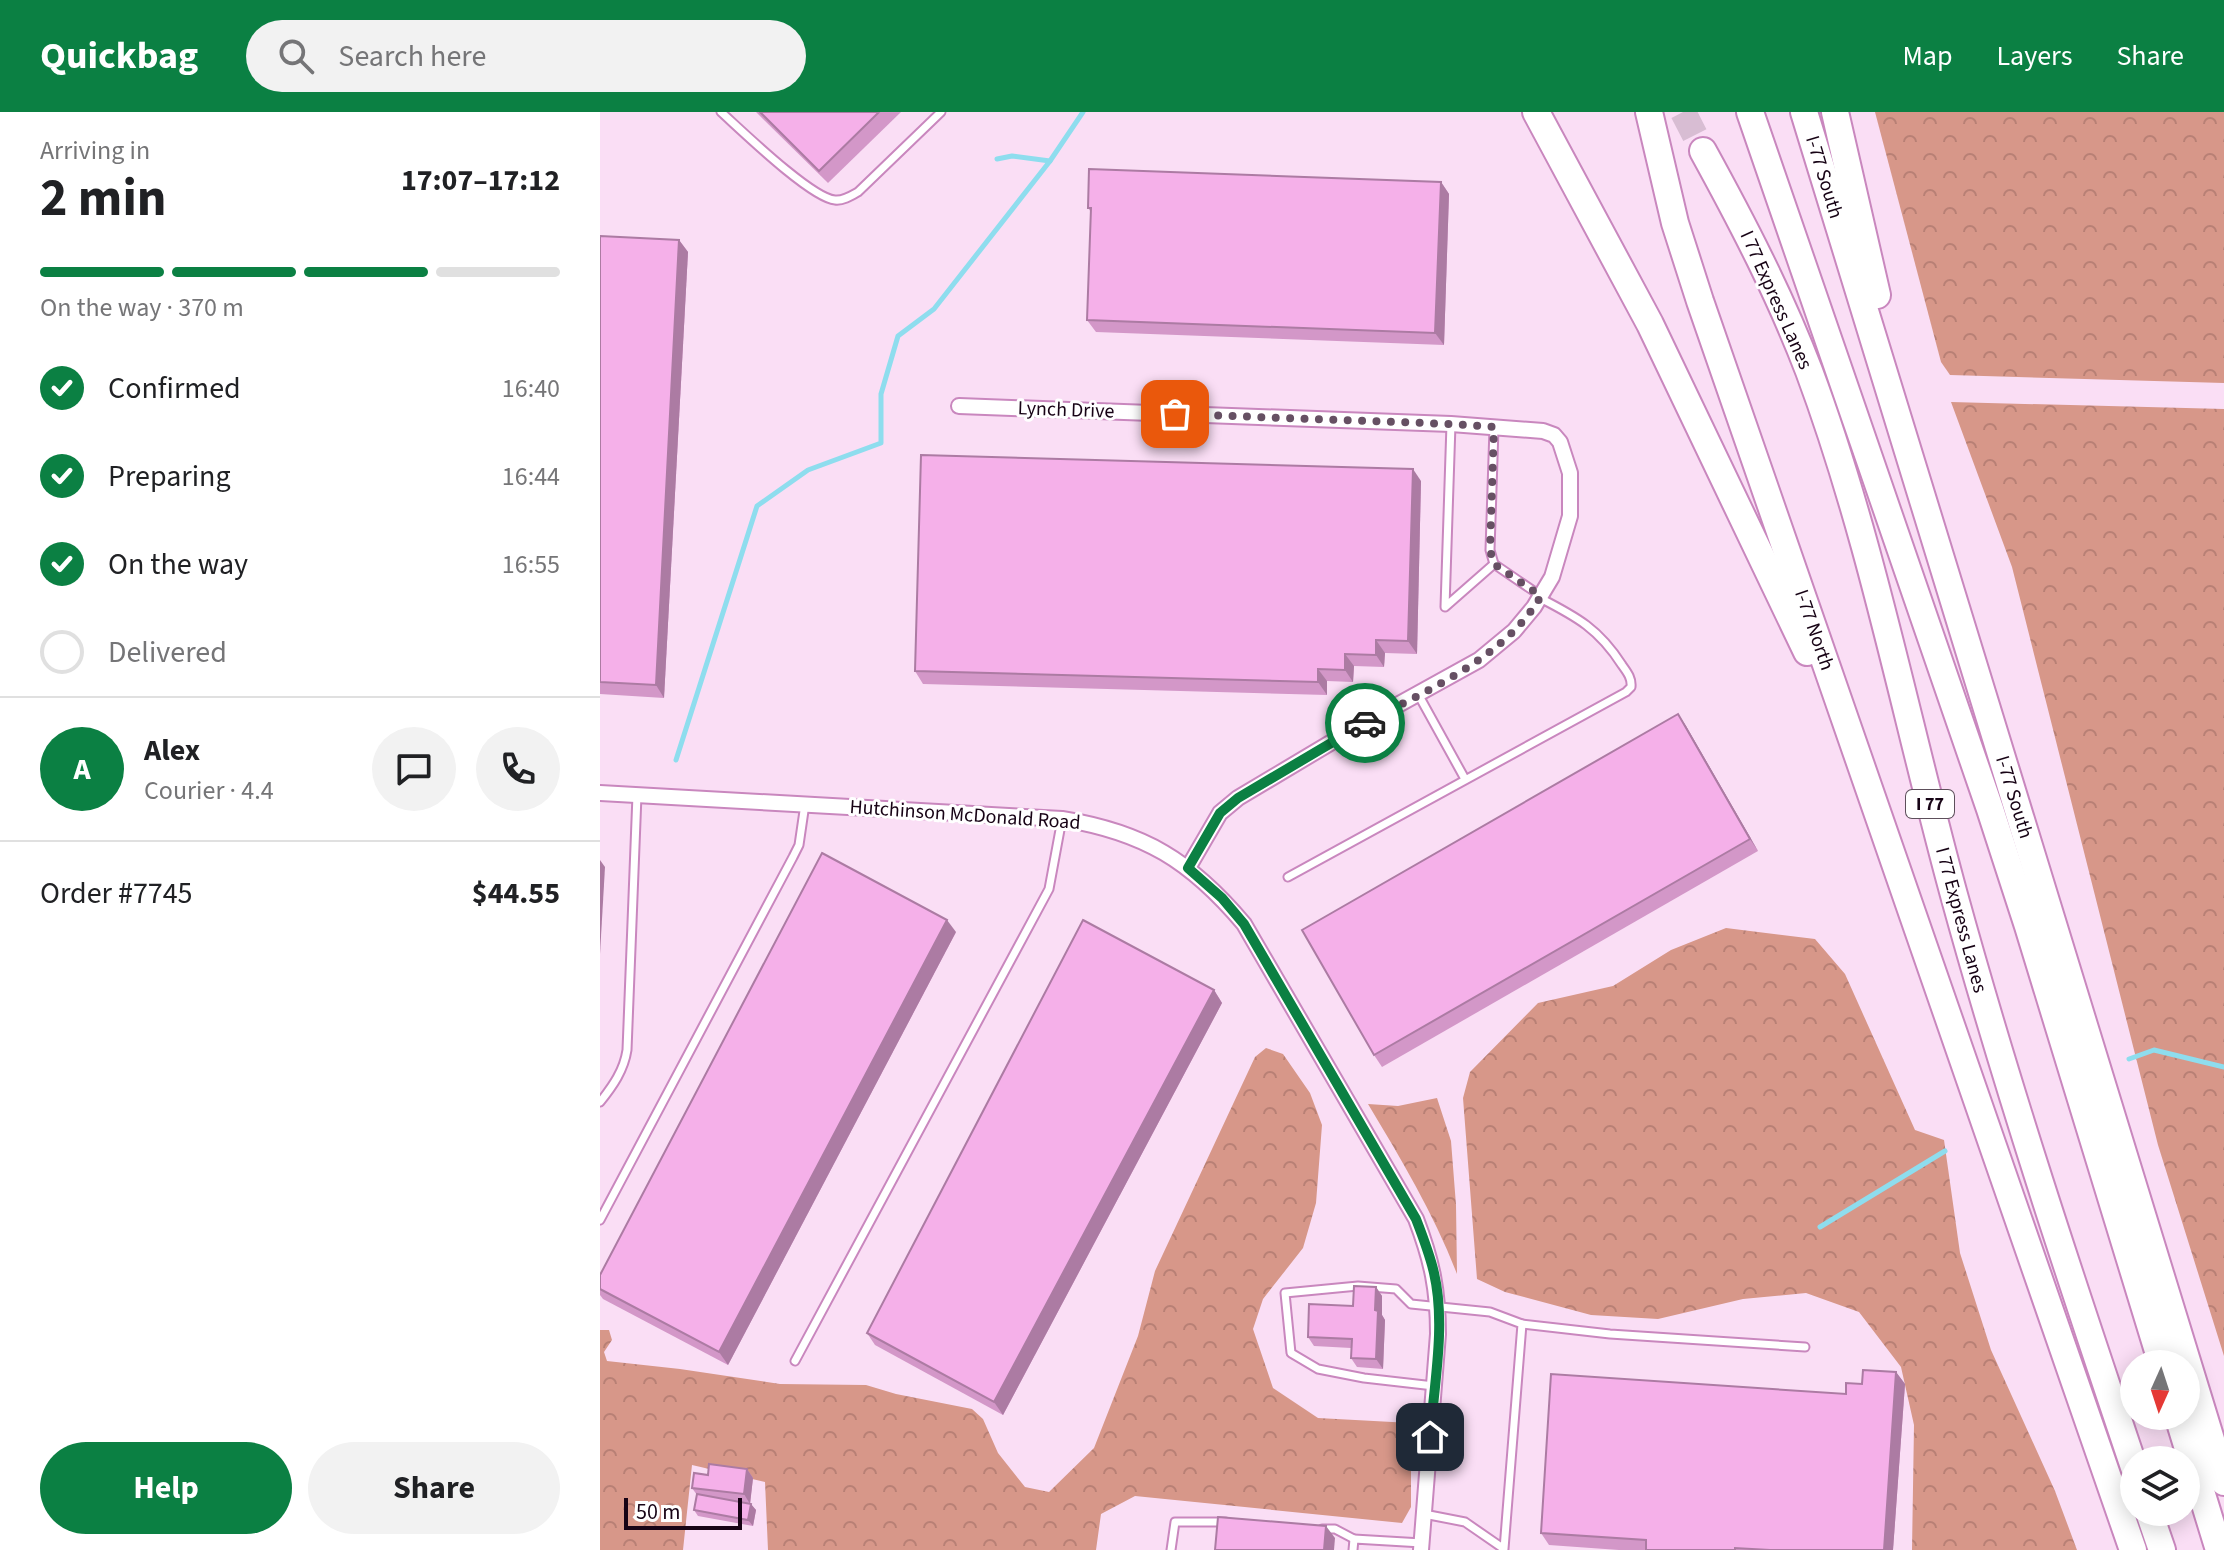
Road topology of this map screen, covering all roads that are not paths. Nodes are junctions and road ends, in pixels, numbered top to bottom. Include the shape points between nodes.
1 (721, 112) edge
2 (941, 112) edge
3 (1536, 112) edge
4 (1649, 112) edge
5 (1750, 112) edge
6 (1804, 112) edge
7 (1835, 112) edge
8 (1703, 151) tunnel mouth
9 (959, 406) dead end
10 (1451, 424) junction
11 (1494, 427) junction
12 (1927, 513) junction
13 (1494, 564) junction
14 (1540, 597) junction
15 (1418, 694) junction
16 (1862, 767) junction
17 (1465, 779) junction
18 (600, 793) edge
19 (637, 795) junction
20 (805, 804) junction
21 (1062, 819) junction
22 (1188, 868) junction
23 (1288, 877) dead end
24 (602, 1098) edge
25 (600, 1220) edge
26 (1438, 1305) junction
27 (1522, 1324) junction
28 (1805, 1347) dead end
29 (2158, 1350) edge
30 (795, 1361) dead end
31 (1434, 1386) junction
32 (2182, 1430) edge
33 (2127, 1446) edge
34 (2224, 1482) edge
35 (1424, 1514) junction
36 (1243, 1523) edge
37 (2154, 1526) edge
38 (1320, 1528) edge
39 (1354, 1539) junction
40 (1421, 1546) edge
41 (1506, 1549) edge
42 (1171, 1550) edge
43 (1353, 1550) edge
44 (2133, 1550) edge
45 (2162, 1550) edge
46 (2219, 1550) edge

1 - 2 lane via 770,156 835,201 868,184
3 - 16 highway via 1650,324
4 - 16 highway, I-77 North / I 77 via 1687,261
5 - 29 highway, I 77 Express Lanes / I 77 via 1990,809
6 - 12 highway, I-77 South
7 - 12 highway
8 - 33 highway, I 77 Express Lanes / I 77 via 1775,292 1837,453 1987,1012
9 - 10 street, Lynch Drive
10 - 11 street, Lynch Drive
10 - 13 lane via 1445,607
11 - 13 lane
11 - 14 street, Lynch Drive via 1554,435 1570,473 1570,516 1552,577
12 - 34 highway, I-77 South
13 - 14 lane
14 - 15 street, Lynch Drive via 1514,631 1479,660
14 - 17 lane via 1571,613 1609,644 1631,687
15 - 17 lane
15 - 22 street, Lynch Drive via 1238,798 1220,813
16 - 44 highway, I-77 North / I 77
17 - 23 lane
18 - 19 street, Hutchinson McDonald Road
19 - 20 street, Hutchinson McDonald Road
19 - 24 lane via 627,1050 625,1063
20 - 21 street, Hutchinson McDonald Road
20 - 25 lane via 799,845
21 - 22 street, Hutchinson McDonald Road via 1121,832
21 - 30 lane via 1049,889
22 - 26 street, Hutchinson McDonald Road via 1244,924 1416,1219 1435,1276
26 - 27 lane via 1490,1312
26 - 31 street, Hutchinson McDonald Road
26 - 31 lane via 1411,1304 1396,1289 1358,1286 1285,1293 1291,1353 1318,1369
27 - 28 lane
27 - 41 lane
31 - 35 street, Hutchinson McDonald Road
32 - 46 highway
35 - 40 street, Hutchinson McDonald Road
35 - 41 lane via 1465,1522
36 - 42 lane via 1175,1522
37 - 45 highway
38 - 39 lane
39 - 40 lane
39 - 43 lane

